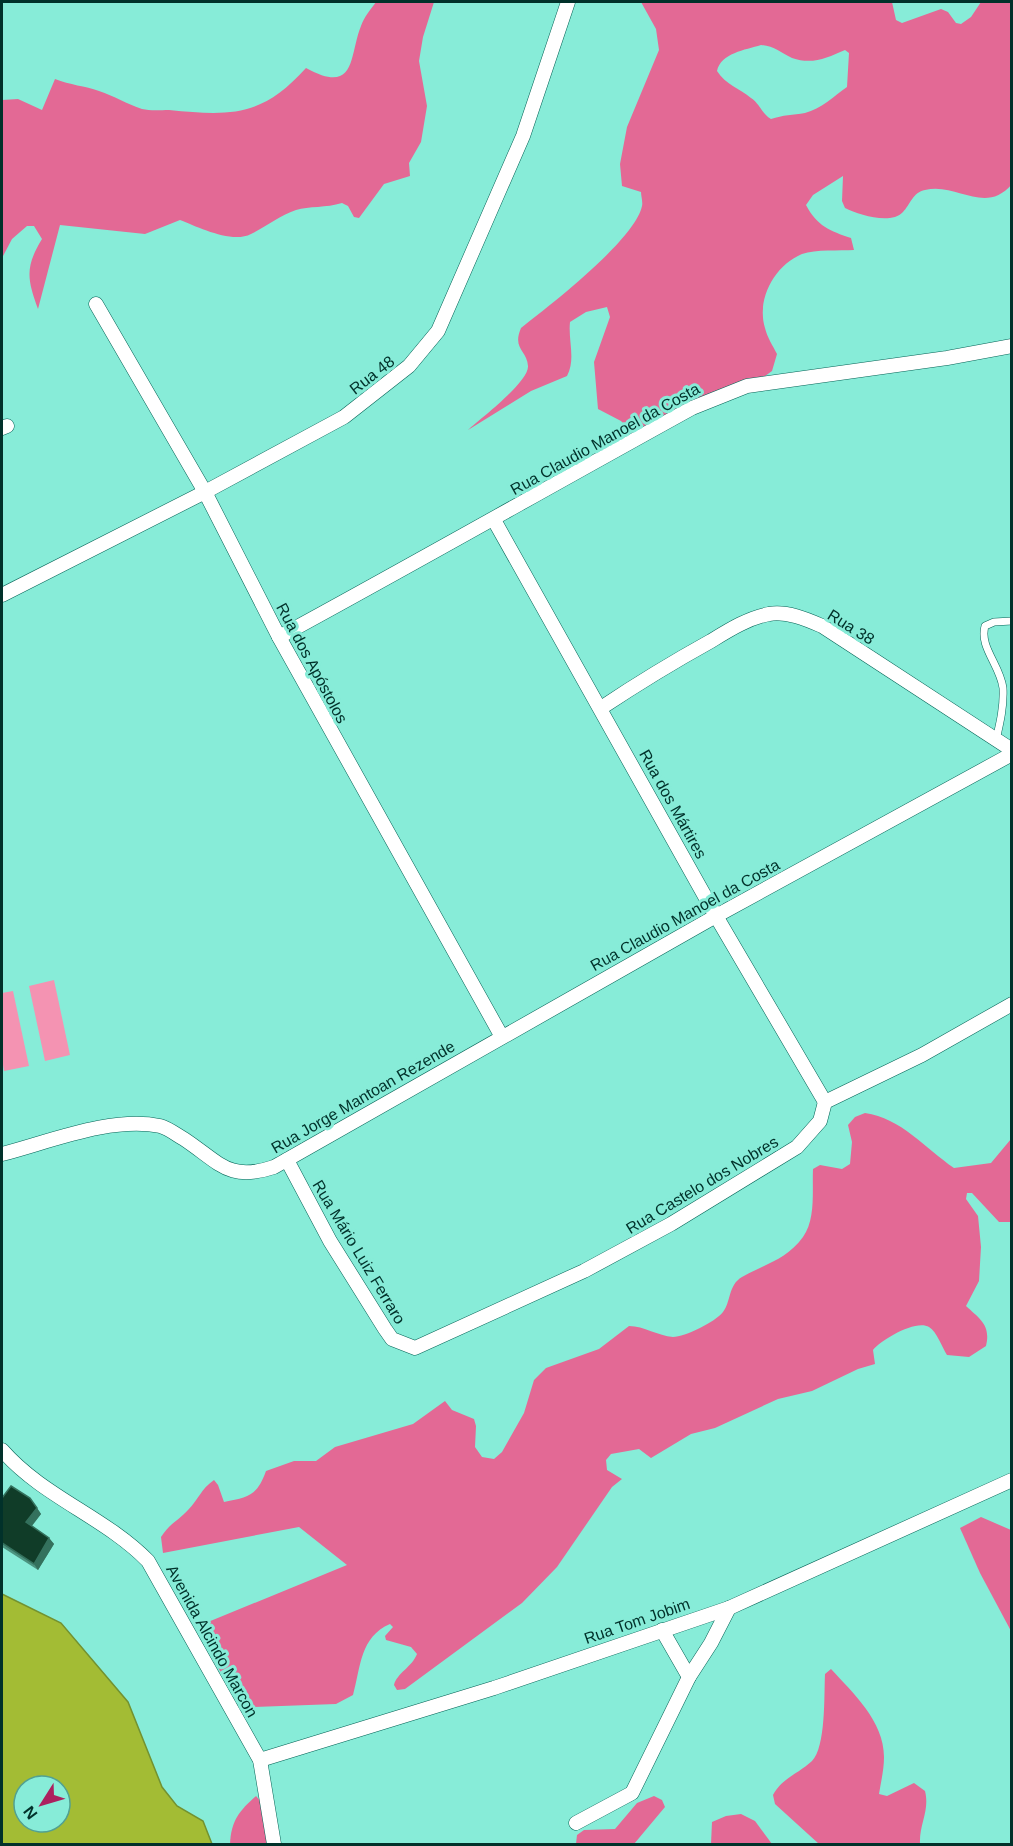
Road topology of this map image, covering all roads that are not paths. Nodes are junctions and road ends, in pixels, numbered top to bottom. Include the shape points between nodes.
1 (568, 2) edge
2 (96, 304) dead end
3 (1011, 346) edge
4 (205, 492) junction
5 (494, 520) junction
6 (2, 596) edge
7 (1011, 621) edge
8 (279, 637) junction
9 (601, 708) junction
10 (996, 740) junction
11 (1011, 752) edge
12 (716, 916) junction
13 (1011, 1004) edge
14 (502, 1037) junction
15 (825, 1102) junction
16 (2, 1154) edge
17 (287, 1160) junction
18 (415, 1348) joint
19 (2, 1450) edge
20 (1011, 1480) edge
21 (729, 1608) junction
22 (662, 1630) junction
23 (689, 1677) junction
24 (260, 1760) junction
25 (576, 1823) dead end
26 (273, 1845) edge

1 - 4 street, Rua 48 via 523,136 438,331 409,366 345,417
2 - 4 street, Rua dos Apóstolos
3 - 5 street, Rua Claudio Manoel da Costa via 747,386 692,408
4 - 6 street, Rua 48
4 - 8 street, Rua dos Apóstolos
5 - 8 street, Rua Claudio Manoel da Costa
5 - 9 street, Rua dos Mártires
7 - 10 lane via 985,626 983,635 1003,688
8 - 14 street, Rua dos Apóstolos
9 - 10 street, Rua 38 via 742,623 770,614 785,615 822,626
9 - 12 street, Rua dos Mártires
10 - 11 street, Rua 38
11 - 12 street, Rua Claudio Manoel da Costa
12 - 14 street, Rua Claudio Manoel da Costa
12 - 15 street, Rua dos Mártires
13 - 15 street via 922,1055
14 - 17 street, Rua Jorge Mantoan Rezende
15 - 18 street, Rua Castelo dos Nobres via 819,1121 798,1148 584,1271
16 - 17 street, Rua Jorge Mantoan Rezende via 76,1132 143,1125 161,1126 229,1170 244,1175
17 - 18 street, Rua Mário Luiz Ferraro via 330,1241 385,1329 392,1339
19 - 24 street, Avenida Alcindo Marcon via 26,1476 133,1546 148,1561
20 - 21 street, Rua Tom Jobim
21 - 22 street, Rua Tom Jobim
21 - 23 street
22 - 23 street
22 - 24 street, Rua Tom Jobim via 494,1688
23 - 25 street via 632,1792
24 - 26 street, Avenida Alcindo Marcon

